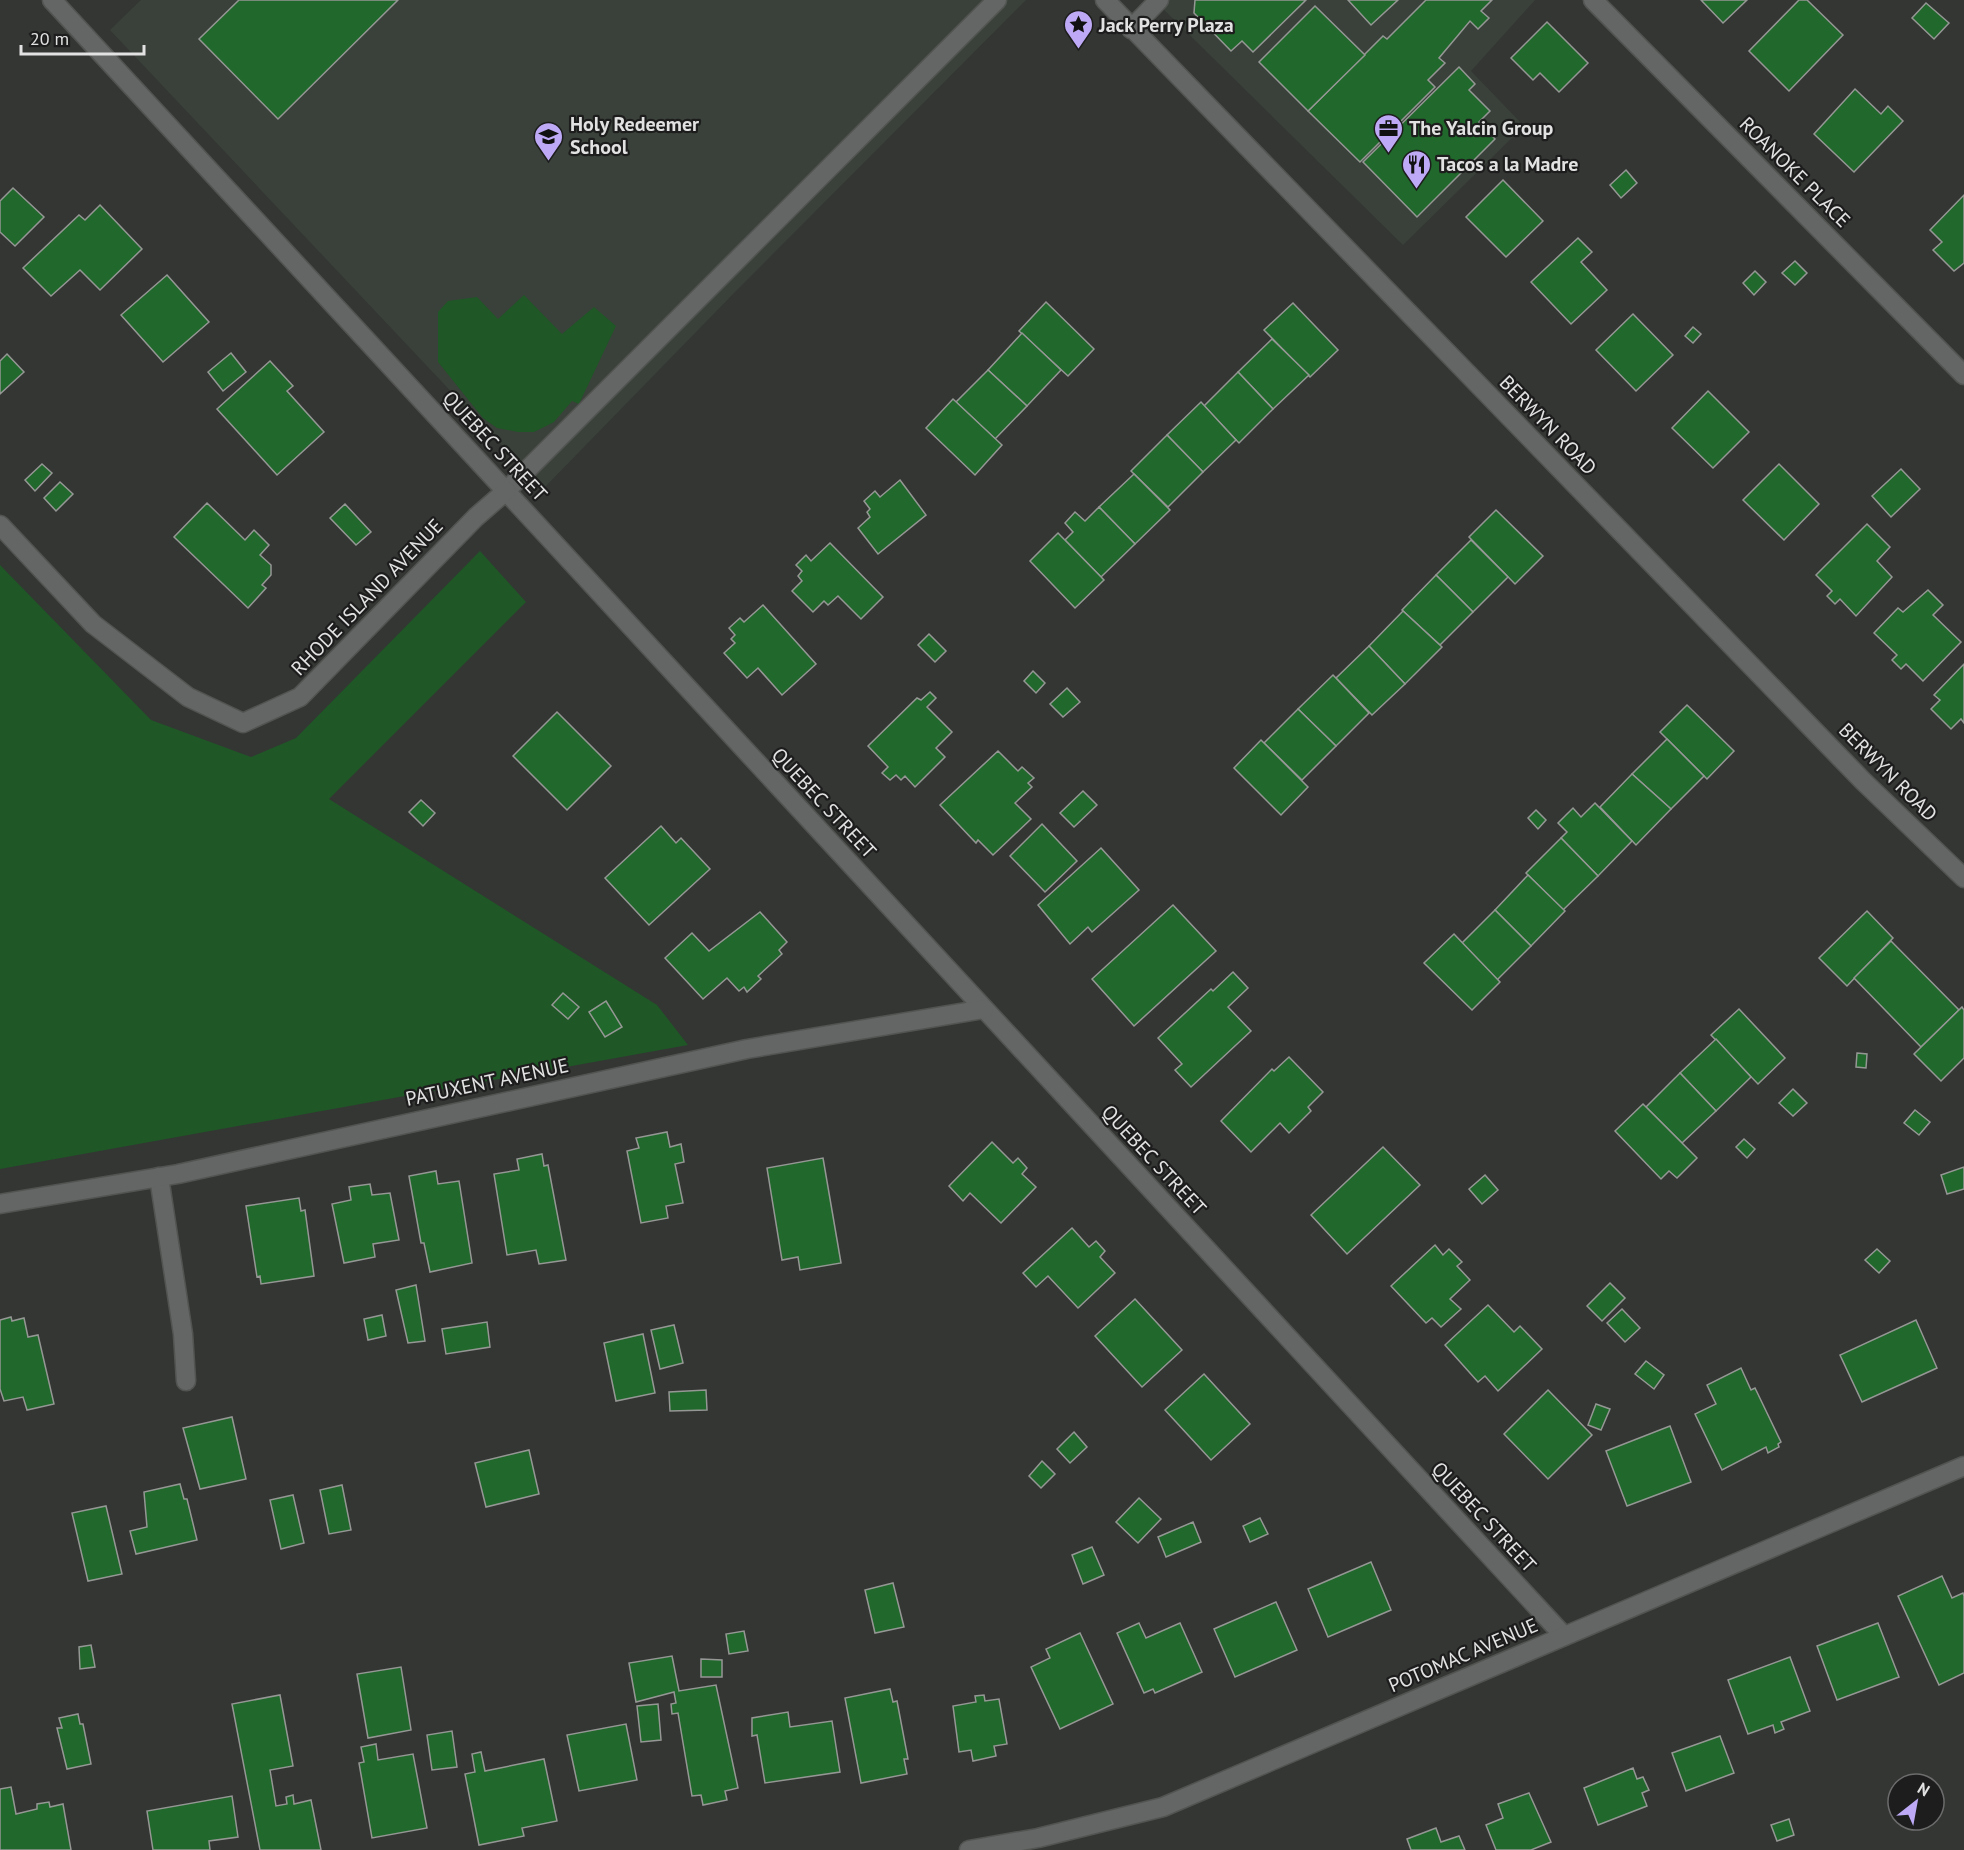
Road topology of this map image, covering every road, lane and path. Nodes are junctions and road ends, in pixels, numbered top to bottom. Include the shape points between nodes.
1 (52, 0) edge
2 (997, 0) edge
3 (1105, 0) edge
4 (1159, 0) edge
5 (1593, 0) edge
6 (1131, 29) junction
7 (1964, 375) edge
8 (506, 491) junction
9 (0, 525) edge
10 (1964, 878) edge
11 (984, 1009) junction
12 (159, 1178) junction
13 (0, 1203) edge
14 (186, 1381) dead end
15 (1964, 1466) edge
16 (1564, 1636) junction
17 (969, 1850) edge

1 - 8 street, QUEBEC STREET
2 - 8 street, RHODE ISLAND AVENUE
3 - 6 street, BERWYN ROAD
4 - 6 street
5 - 7 street, ROANOKE PLACE
6 - 10 street, BERWYN ROAD via 1855,772
8 - 9 street, RHODE ISLAND AVENUE via 300,697 243,723 188,697 93,624
8 - 11 street, QUEBEC STREET
11 - 12 street, PATUXENT AVENUE via 747,1049
11 - 16 street, QUEBEC STREET
12 - 13 street, PATUXENT AVENUE
12 - 14 street via 183,1334
15 - 16 street, POTOMAC AVENUE
16 - 17 street, POTOMAC AVENUE via 1163,1807 1038,1838

